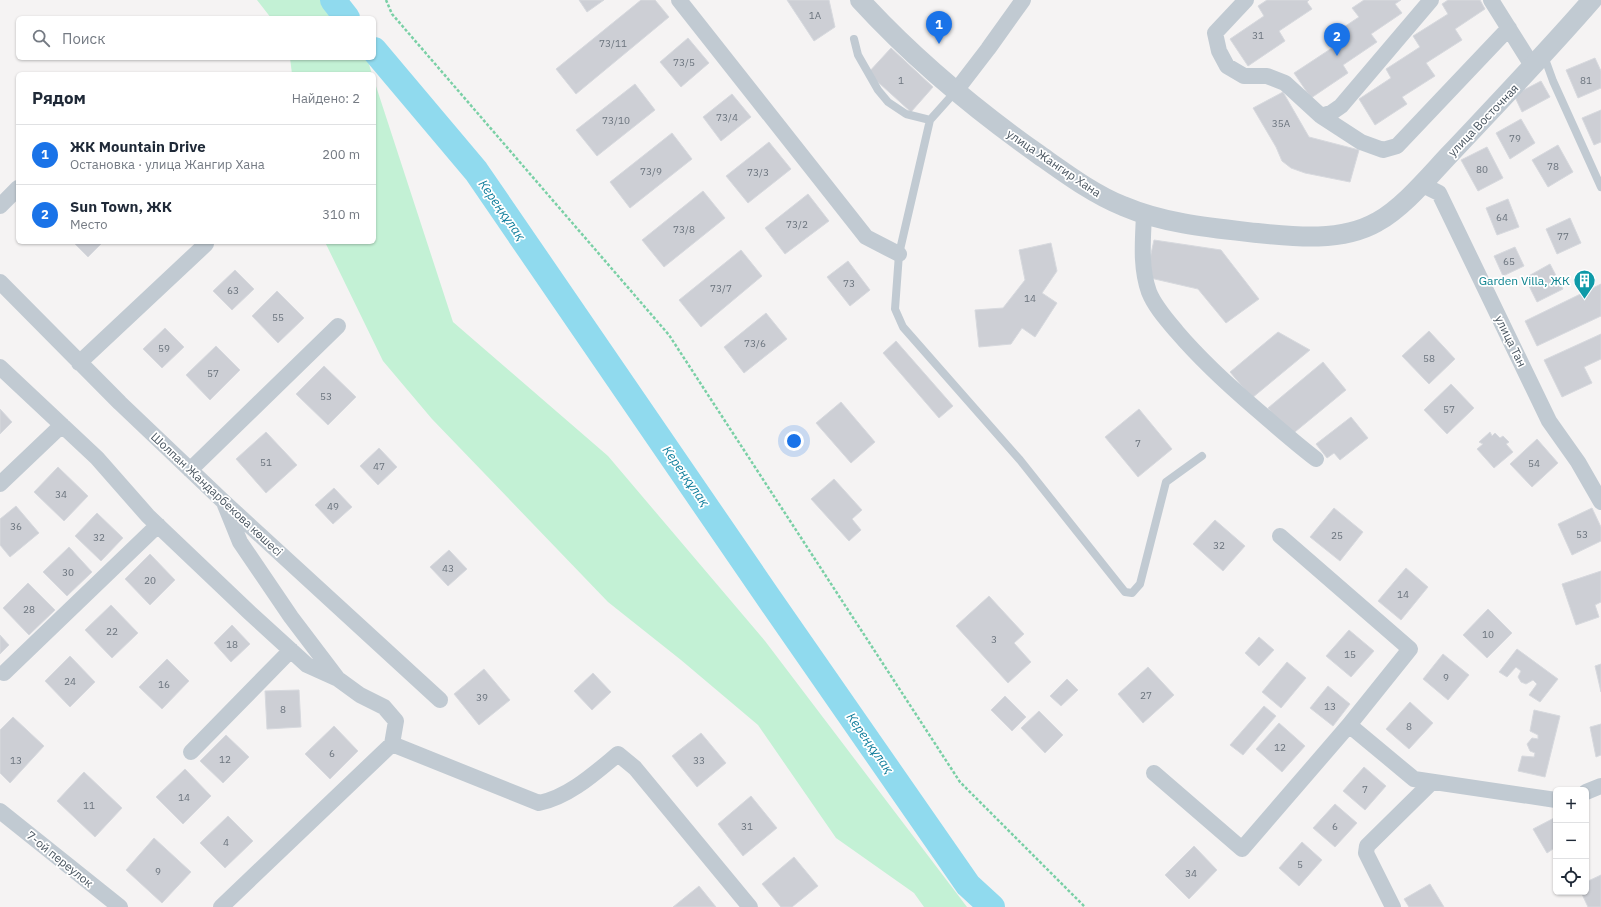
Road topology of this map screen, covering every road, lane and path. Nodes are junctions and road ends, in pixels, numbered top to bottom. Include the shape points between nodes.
1 (386, 0) edge
2 (679, 0) edge
3 (860, 0) edge
4 (1023, 0) edge
5 (1246, 0) edge
6 (1431, 0) edge
7 (1491, 0) edge
8 (1592, 0) edge
9 (1509, 28) junction
10 (854, 39) dead end
11 (1538, 61) junction
12 (955, 92) junction
13 (1321, 116) junction
14 (930, 120) junction
15 (1421, 184) junction
16 (1601, 188) edge
17 (16, 190) edge
18 (0, 206) edge
19 (1144, 214) junction
20 (1364, 228) joint
21 (206, 244) dead end
22 (898, 254) junction
23 (0, 282) edge
24 (338, 326) dead end
25 (79, 363) junction
26 (0, 367) edge
27 (62, 425) junction
28 (1202, 456) dead end
29 (1316, 459) dead end
30 (190, 470) junction
31 (0, 484) edge
32 (224, 502) junction
33 (1601, 502) edge
34 (158, 525) junction
35 (1280, 536) dead end
36 (291, 650) junction
37 (4, 673) dead end
38 (338, 678) junction
39 (440, 700) dead end
40 (1349, 725) junction
41 (392, 744) junction
42 (192, 752) dead end
43 (1154, 773) dead end
44 (1432, 782) junction
45 (1601, 786) edge
46 (1589, 791) edge
47 (1553, 800) edge
48 (0, 811) edge
49 (120, 907) edge
50 (221, 907) edge
51 (750, 907) edge
52 (1085, 907) edge
53 (1393, 907) edge

1 - 52 path via 392,14 669,335 960,782
2 - 22 street via 866,237
3 - 12 street, улица Жангир Хана
4 - 12 street
5 - 13 street via 1215,33 1219,51 1228,66 1244,76 1267,76 1285,83
6 - 13 street via 1341,106
7 - 9 street
8 - 11 street, улица Восточная
9 - 11 street
9 - 13 street via 1398,146 1383,150 1361,142
10 - 14 lane via 858,55 883,96 906,114
11 - 15 street, улица Восточная
11 - 16 lane via 1553,81
12 - 14 lane
12 - 19 street, улица Жангир Хана via 1068,175 1122,206
14 - 22 lane
15 - 20 street, улица Восточная via 1380,221
15 - 33 street, улица Тан via 1439,193 1549,421 1578,462
17 - 18 street
19 - 20 street, улица Жангир Хана via 1168,221 1275,235 1315,236
19 - 29 street via 1145,279 1150,294 1162,314 1194,352 1227,384
21 - 25 street
22 - 28 lane via 896,309 903,327 1020,460 1125,592 1132,593 1140,584 1166,482
23 - 25 street, Шолпан Жандарбекова көшесі
24 - 30 street
25 - 30 street, Шолпан Жандарбекова көшесі
26 - 27 street
27 - 31 street
27 - 34 street via 97,458
30 - 32 street, Шолпан Жандарбекова көшесі
32 - 38 street via 240,542 291,617
32 - 39 street, Шолпан Жандарбекова көшесі
34 - 36 street
34 - 37 street
35 - 40 street via 1410,649
36 - 38 street via 307,665
36 - 42 street
38 - 41 street via 360,695 384,707 396,721
40 - 43 street via 1242,849
40 - 44 street via 1414,779
41 - 50 street
41 - 51 street via 539,803 552,800 573,789 618,754 635,768
44 - 47 street
44 - 53 street via 1367,846 1366,853
45 - 46 street
48 - 49 street, 7-ой переулок

